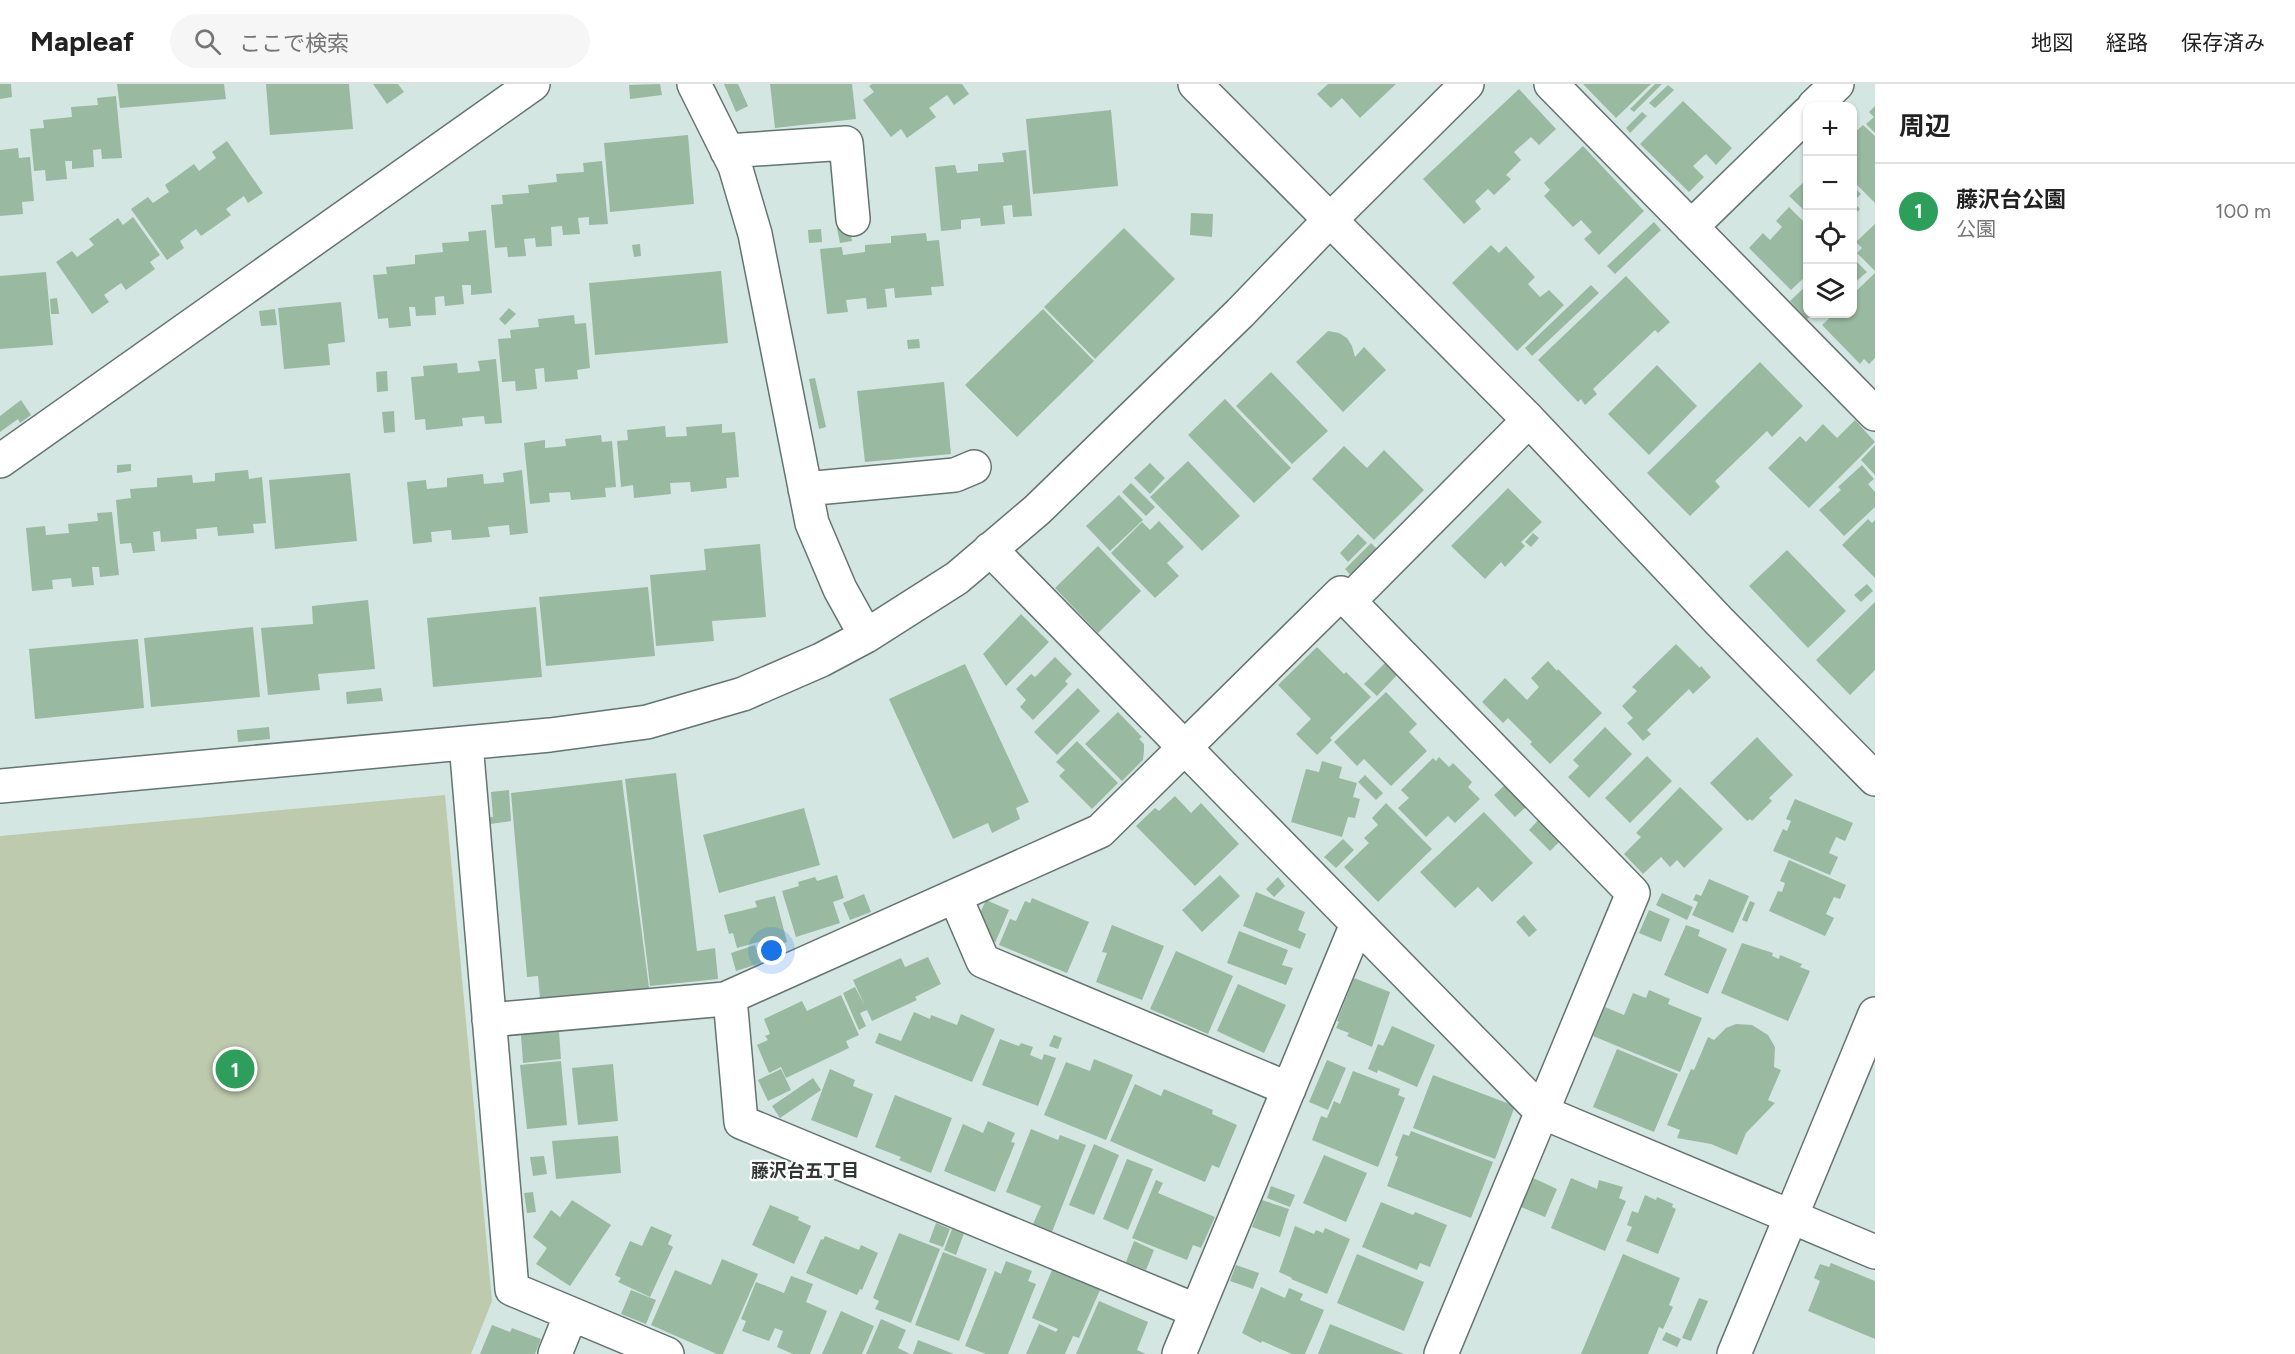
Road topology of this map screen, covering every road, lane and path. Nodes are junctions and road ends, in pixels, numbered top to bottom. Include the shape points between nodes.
1 (533, 84) edge
2 (694, 84) edge
3 (1195, 84) edge
4 (1467, 84) edge
5 (1551, 84) edge
6 (1838, 84) edge
7 (1818, 102) edge
8 (1803, 118) edge
9 (727, 150) junction
10 (853, 219) dead end
11 (1330, 219) junction
12 (1691, 227) junction
13 (1870, 400) edge
14 (1529, 420) junction
15 (0, 461) edge
16 (974, 467) dead end
17 (805, 489) junction
18 (990, 549) junction
19 (1349, 602) junction
20 (866, 636) junction
21 (466, 743) junction
22 (1184, 747) junction
23 (1875, 779) edge
24 (0, 786) edge
25 (955, 896) junction
26 (1357, 924) junction
27 (729, 998) junction
28 (1875, 1014) edge
29 (489, 1020) junction
30 (1289, 1089) junction
31 (1542, 1112) junction
32 (1791, 1216) junction
33 (1875, 1252) edge
34 (1197, 1311) junction
35 (571, 1314) junction
36 (555, 1354) edge
37 (667, 1354) edge
38 (1179, 1354) edge
39 (1441, 1354) edge
40 (1734, 1354) edge

1 - 15 street
2 - 9 street
3 - 11 street
4 - 11 street
5 - 12 street
6 - 7 street
8 - 12 street
9 - 10 street via 846,143
9 - 17 street via 755,234
11 - 14 street
11 - 18 street via 1096,453
12 - 13 street
14 - 19 street
14 - 23 street
16 - 17 street via 955,475
17 - 20 street via 812,523 840,589
18 - 20 street via 957,578
18 - 22 street
19 - 22 street via 1341,593
19 - 31 street via 1633,893
20 - 21 street via 743,694 646,722
21 - 24 street
21 - 29 street
22 - 25 street via 1100,831
22 - 26 street
25 - 27 street
25 - 30 street via 983,962
26 - 30 street
26 - 31 street
27 - 29 street
27 - 34 street via 741,1122
28 - 32 street
29 - 35 street via 512,1289
30 - 34 street
31 - 32 street
31 - 39 street
32 - 33 street
32 - 40 street
34 - 38 street
35 - 36 street
35 - 37 street

